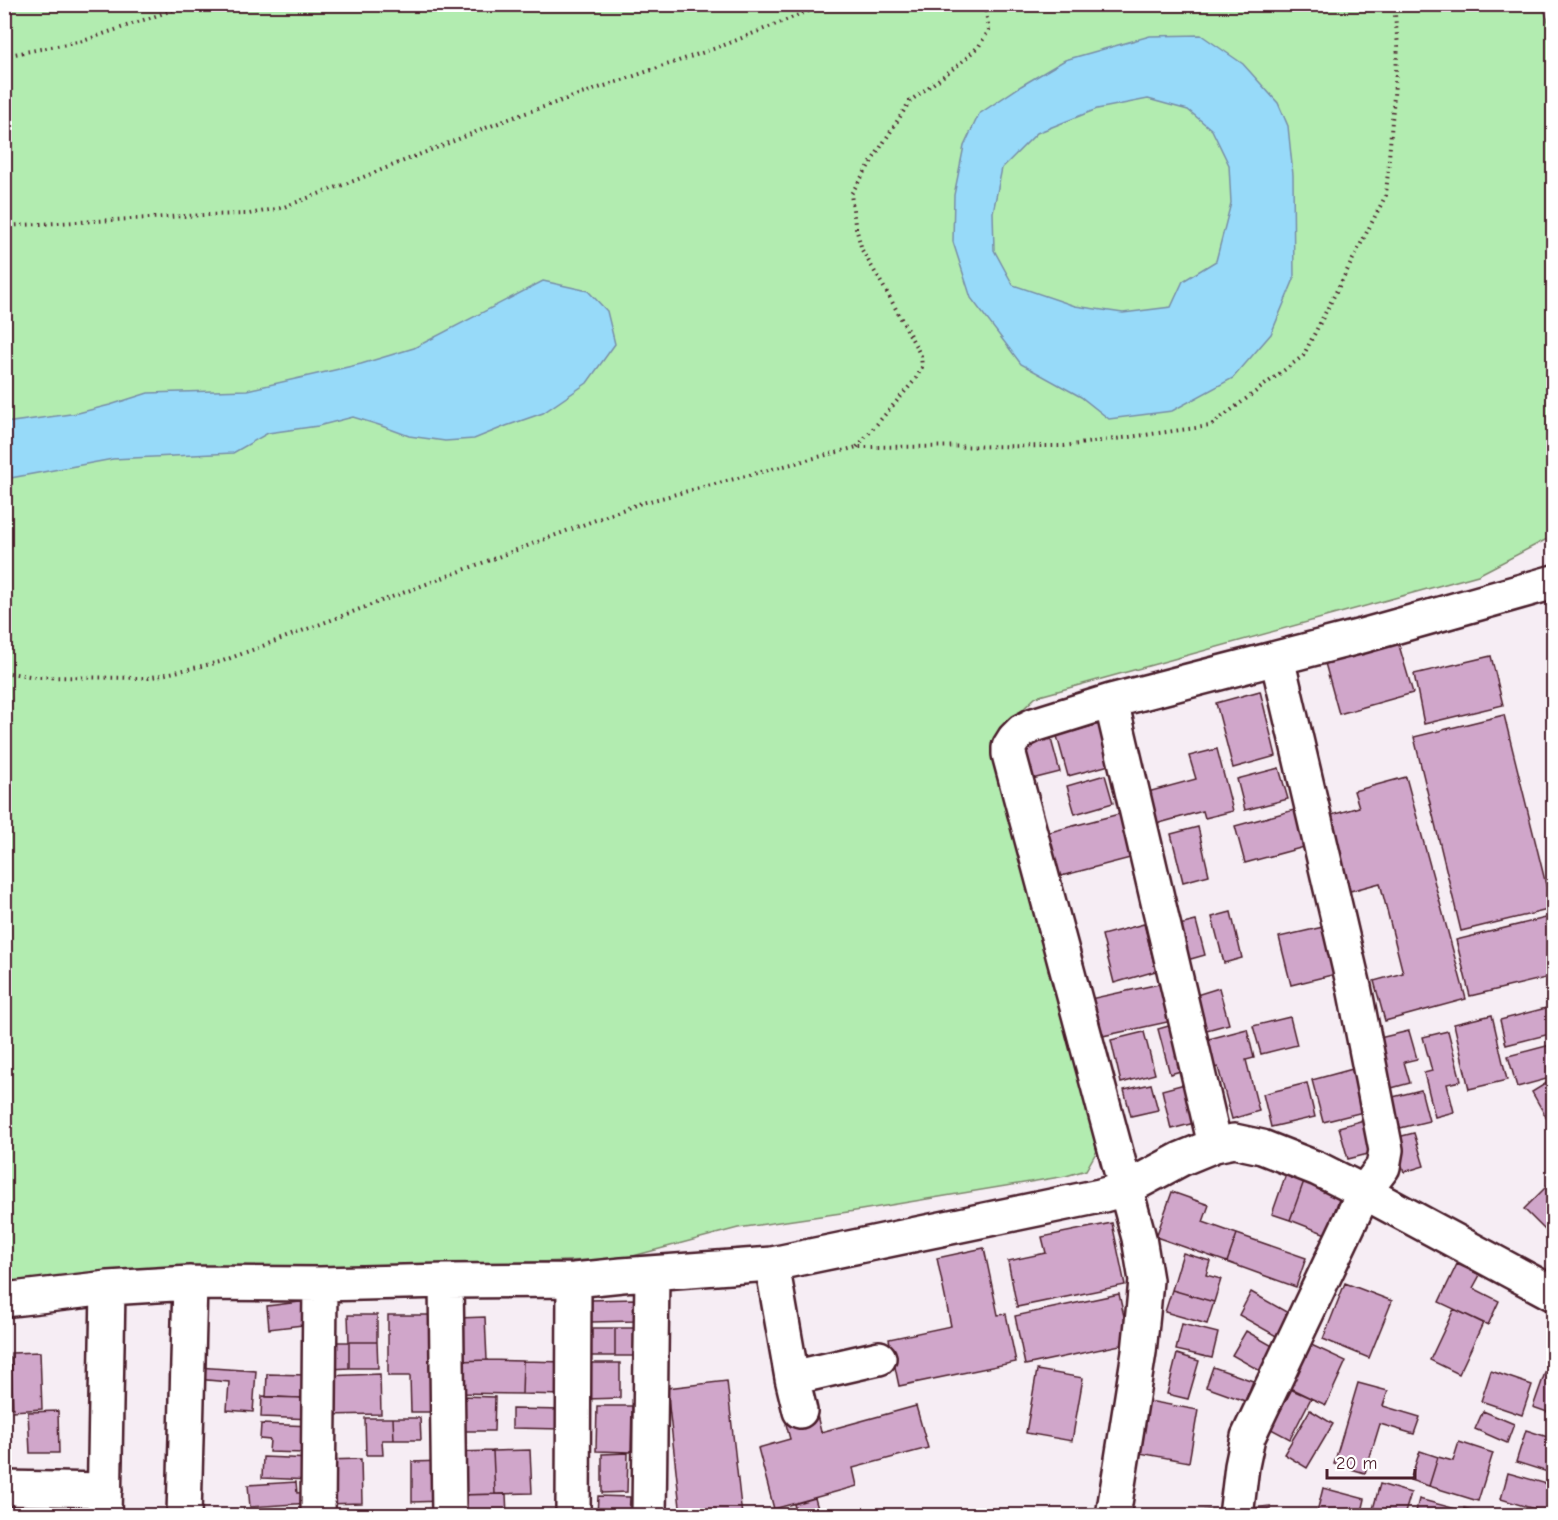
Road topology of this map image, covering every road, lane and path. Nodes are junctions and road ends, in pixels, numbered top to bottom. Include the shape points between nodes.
1 (190, 4) edge
2 (826, 4) edge
3 (982, 4) edge
4 (1394, 4) edge
5 (4, 56) edge
6 (4, 226) edge
7 (857, 447) junction
8 (1554, 582) edge
9 (1277, 658) junction
10 (4, 672) edge
11 (1111, 701) junction
12 (1215, 1145) junction
13 (1125, 1189) junction
14 (1364, 1192) junction
15 (772, 1264) junction
16 (652, 1274) junction
17 (574, 1280) junction
18 (446, 1281) junction
19 (190, 1283) junction
20 (320, 1284) junction
21 (108, 1288) junction
22 (1554, 1294) edge
23 (4, 1300) edge
24 (879, 1358) dead end
25 (792, 1378) junction
26 (800, 1411) dead end
27 (4, 1488) edge
28 (104, 1503) edge
29 (1117, 1513) edge
30 (184, 1515) edge
31 (318, 1515) edge
32 (449, 1515) edge
33 (573, 1515) edge
34 (649, 1515) edge
35 (1236, 1515) edge

1 - 5 path via 82,41
2 - 6 path via 722,46 511,118 281,208 249,214
3 - 7 path via 989,30 979,46 910,101 851,194 862,250 921,356 922,367
4 - 7 path via 1398,46 1386,195 1303,356 1210,426 1064,446
7 - 10 path via 638,504 220,662 148,678 35,677
8 - 9 street
9 - 11 street
9 - 14 street via 1354,987 1386,1150 1383,1167
11 - 12 street
11 - 13 street via 1022,731 1014,739 1009,754
12 - 13 street
12 - 14 street via 1234,1141 1262,1147
13 - 15 street
13 - 29 street via 1146,1280
14 - 22 street
14 - 35 street via 1248,1437
15 - 16 street
15 - 25 street
16 - 17 street
16 - 34 street
17 - 18 street
17 - 33 street
18 - 20 street
18 - 32 street
19 - 20 street
19 - 21 street
19 - 30 street
20 - 31 street
21 - 23 street
21 - 28 street
24 - 25 street
25 - 26 street
27 - 28 street

